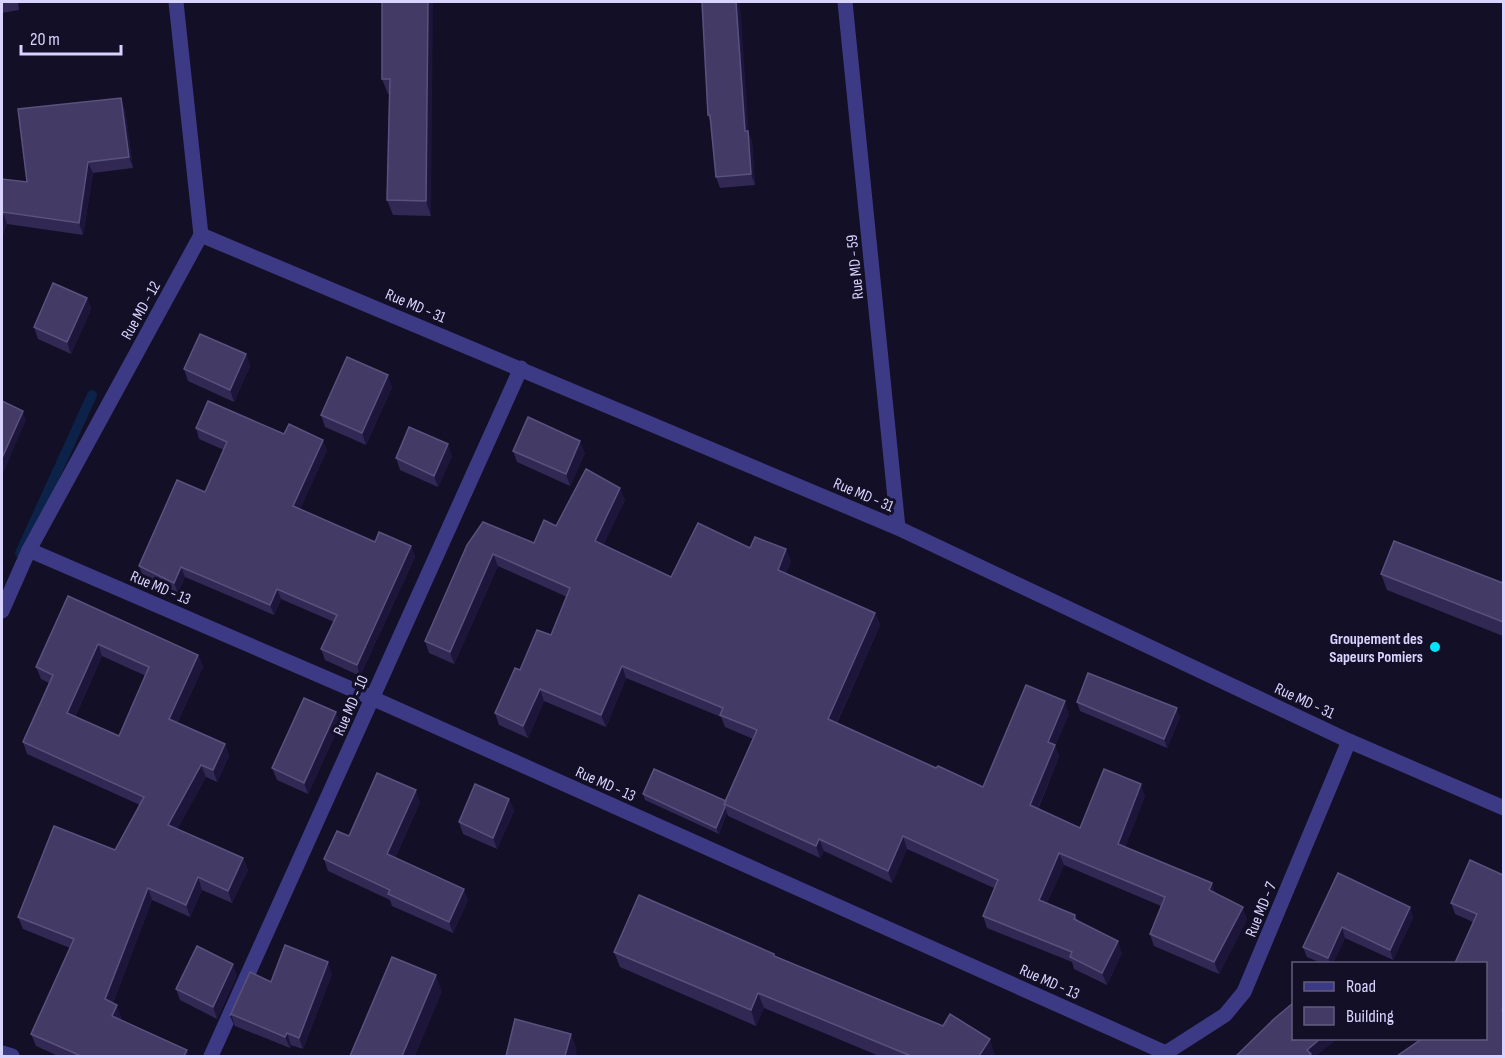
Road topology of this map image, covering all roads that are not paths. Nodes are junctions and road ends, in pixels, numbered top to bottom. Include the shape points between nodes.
1 (176, 2) edge
2 (845, 2) edge
3 (201, 235) junction
4 (521, 368) junction
5 (898, 528) junction
6 (29, 550) junction
7 (2, 611) edge
8 (372, 698) junction
9 (1349, 741) junction
10 (1503, 808) edge
11 (2, 1053) edge
12 (1164, 1055) edge
13 (12, 1056) edge
14 (211, 1056) edge

1 - 3 street
2 - 5 street, Rue MD - 59
3 - 4 street, Rue MD - 31
3 - 6 street, Rue MD - 12
4 - 5 street, Rue MD - 31
4 - 8 street, Rue MD - 10
5 - 9 street, Rue MD - 31
6 - 7 street, Rue MD - 12
6 - 8 street, Rue MD - 13
8 - 12 street, Rue MD - 13
8 - 14 street, Rue MD - 10
9 - 10 street, Rue MD - 31
9 - 12 street, Rue MD - 7 via 1244,992 1225,1014
11 - 13 street

